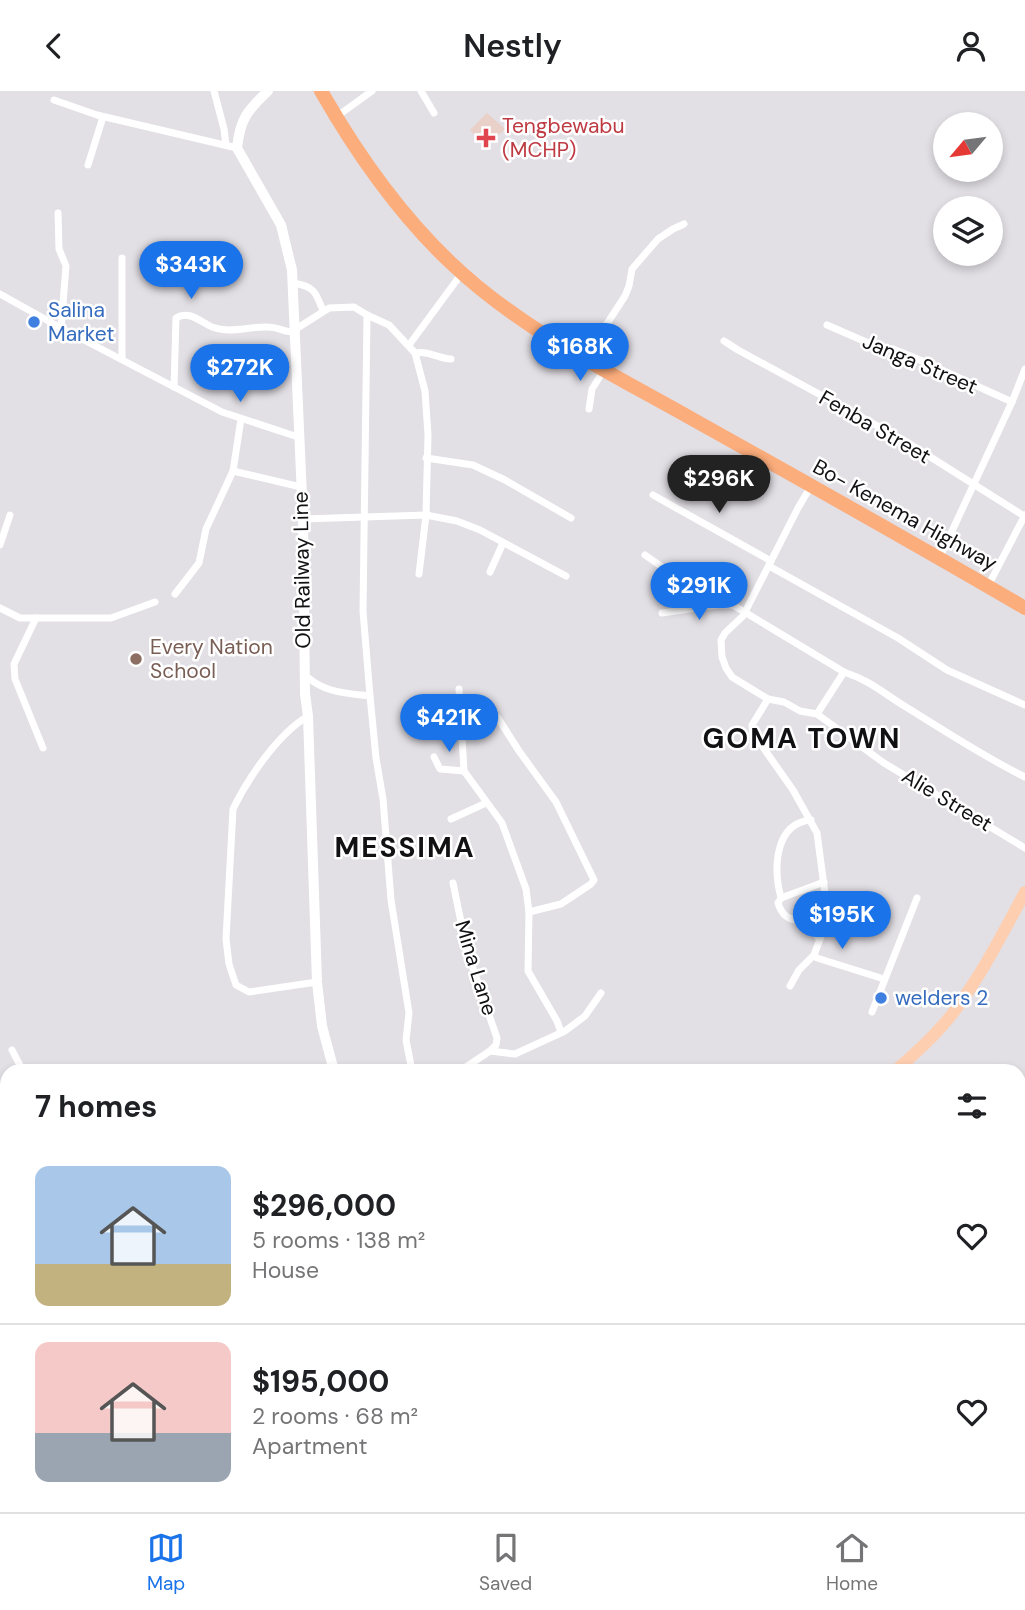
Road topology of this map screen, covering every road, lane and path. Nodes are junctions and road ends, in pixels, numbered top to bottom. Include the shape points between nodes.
1 (214, 91) edge
2 (268, 91) edge
3 (321, 91) edge
4 (372, 91) edge
5 (421, 91) edge
6 (54, 100) dead end
7 (434, 113) dead end
8 (103, 117) junction
9 (336, 117) junction
10 (231, 147) junction
11 (88, 166) dead end
12 (58, 213) dead end
13 (684, 224) dead end
14 (122, 258) dead end
15 (462, 273) junction
16 (293, 283) junction
17 (0, 294) edge
18 (323, 311) junction
19 (367, 315) junction
20 (827, 325) dead end
21 (61, 328) junction
22 (296, 331) junction
23 (724, 341) dead end
24 (410, 345) junction
25 (573, 351) junction
26 (415, 353) junction
27 (122, 359) junction
28 (451, 359) dead end
29 (1025, 369) edge
30 (604, 370) junction
31 (174, 387) junction
32 (1012, 402) junction
33 (589, 409) dead end
34 (241, 419) junction
35 (298, 437) junction
36 (426, 458) junction
37 (233, 471) junction
38 (974, 486) junction
39 (301, 487) junction
40 (811, 487) junction
41 (653, 495) dead end
42 (10, 515) dead end
43 (426, 515) junction
44 (1025, 516) edge
45 (571, 518) dead end
46 (303, 519) junction
47 (364, 519) junction
48 (503, 543) junction
49 (0, 545) edge
50 (645, 555) dead end
51 (939, 560) junction
52 (770, 564) junction
53 (490, 572) dead end
54 (419, 574) dead end
55 (566, 576) dead end
56 (988, 586) junction
57 (175, 594) dead end
58 (155, 602) dead end
59 (734, 605) junction
60 (1, 607) edge
61 (1025, 608) edge
62 (746, 611) junction
63 (662, 613) dead end
64 (36, 618) junction
65 (844, 672) junction
66 (304, 674) junction
67 (459, 689) dead end
68 (370, 696) junction
69 (768, 699) junction
70 (1025, 705) edge
71 (817, 714) junction
72 (308, 716) junction
73 (498, 717) dead end
74 (43, 748) dead end
75 (434, 757) dead end
76 (464, 771) junction
77 (1025, 777) edge
78 (486, 803) junction
79 (451, 819) dead end
80 (811, 820) junction
81 (1025, 848) edge
82 (824, 882) junction
83 (453, 883) dead end
84 (1025, 893) edge
85 (780, 898) junction
86 (917, 898) dead end
87 (825, 911) junction
88 (529, 912) junction
89 (803, 921) junction
90 (820, 939) junction
91 (814, 955) junction
92 (884, 979) junction
93 (317, 982) junction
94 (790, 986) dead end
95 (601, 993) dead end
96 (872, 1012) dead end
97 (561, 1032) junction
98 (12, 1050) dead end
99 (490, 1051) junction
100 (19, 1064) edge
101 (332, 1064) edge
102 (411, 1064) edge
103 (470, 1064) edge
104 (903, 1064) edge

1 - 10 street
2 - 10 street via 247,110
3 - 9 highway, Bo- Kenema Highway
4 - 9 street
5 - 7 street
6 - 8 street
8 - 10 street
8 - 11 street
9 - 15 highway, Bo- Kenema Highway via 386,192
10 - 16 street, Old Railway Line via 281,225
12 - 21 street via 59,249 66,266
13 - 25 street via 658,239 632,269 625,296 597,339
14 - 27 street
15 - 24 street
15 - 25 highway, Bo- Kenema Highway via 494,300
16 - 18 street via 308,285
16 - 22 street, Old Railway Line
17 - 21 street
18 - 19 street via 354,307
18 - 22 street
19 - 24 street via 389,325
19 - 47 street
20 - 32 street, Janga Street
21 - 27 street
22 - 31 street via 272,327 228,330 182,314 176,319
22 - 35 street, Old Railway Line
23 - 38 street, Fenba Street via 905,441
24 - 26 street
25 - 30 highway, Bo- Kenema Highway
26 - 28 street
26 - 36 street via 425,391
27 - 31 street
29 - 32 street
30 - 33 street via 592,389
30 - 40 highway, Bo- Kenema Highway
31 - 34 street
32 - 38 street
34 - 35 street
34 - 37 street
35 - 39 street, Old Railway Line
36 - 43 street
36 - 45 street via 473,465
37 - 39 street
37 - 57 street via 206,529 199,563
38 - 44 street, Fenba Street
38 - 51 street
39 - 46 street, Old Railway Line
40 - 51 highway, Bo- Kenema Highway
40 - 52 street, Alie Street
41 - 52 street
42 - 49 street
43 - 47 street
43 - 48 street via 457,521
43 - 54 street
44 - 56 street
46 - 47 street
46 - 66 street, Old Railway Line
47 - 68 street
48 - 53 street
48 - 55 street
50 - 59 street
51 - 56 highway, Bo- Kenema Highway
52 - 62 street, Alie Street
52 - 70 street via 947,670
56 - 61 highway, Bo- Kenema Highway
58 - 64 street via 111,618
59 - 62 street
59 - 63 street
60 - 64 street via 20,618
62 - 65 street
62 - 69 street, Alie Street via 724,633 722,657 732,677
64 - 74 street via 15,664 15,679
65 - 71 street
65 - 77 street via 868,680 992,761
66 - 68 street via 335,692
66 - 72 street, Old Railway Line
67 - 76 street
68 - 102 street via 391,900 409,1013
69 - 71 street, Alie Street
69 - 80 street via 752,725 753,733
71 - 81 street, Alie Street via 884,763
72 - 93 street, Old Railway Line
72 - 93 street via 286,733 233,809 226,939 236,985 249,992
73 - 88 street via 556,802 594,880 561,904
75 - 76 street via 440,769
76 - 78 street
78 - 79 street
78 - 88 street via 502,823 526,889
80 - 82 street
80 - 85 street via 793,826 779,850
82 - 85 street
82 - 87 street
83 - 99 street, Mina Lane via 467,951 497,1038
84 - 104 main road via 953,1013
85 - 89 street via 784,914
86 - 92 street
87 - 89 street
87 - 90 street
88 - 97 street via 528,971
89 - 90 street
90 - 91 street
91 - 92 street
91 - 94 street
92 - 96 street
93 - 101 street, Old Railway Line
95 - 97 street via 585,1016
97 - 99 street via 515,1053
98 - 100 street
99 - 103 street

